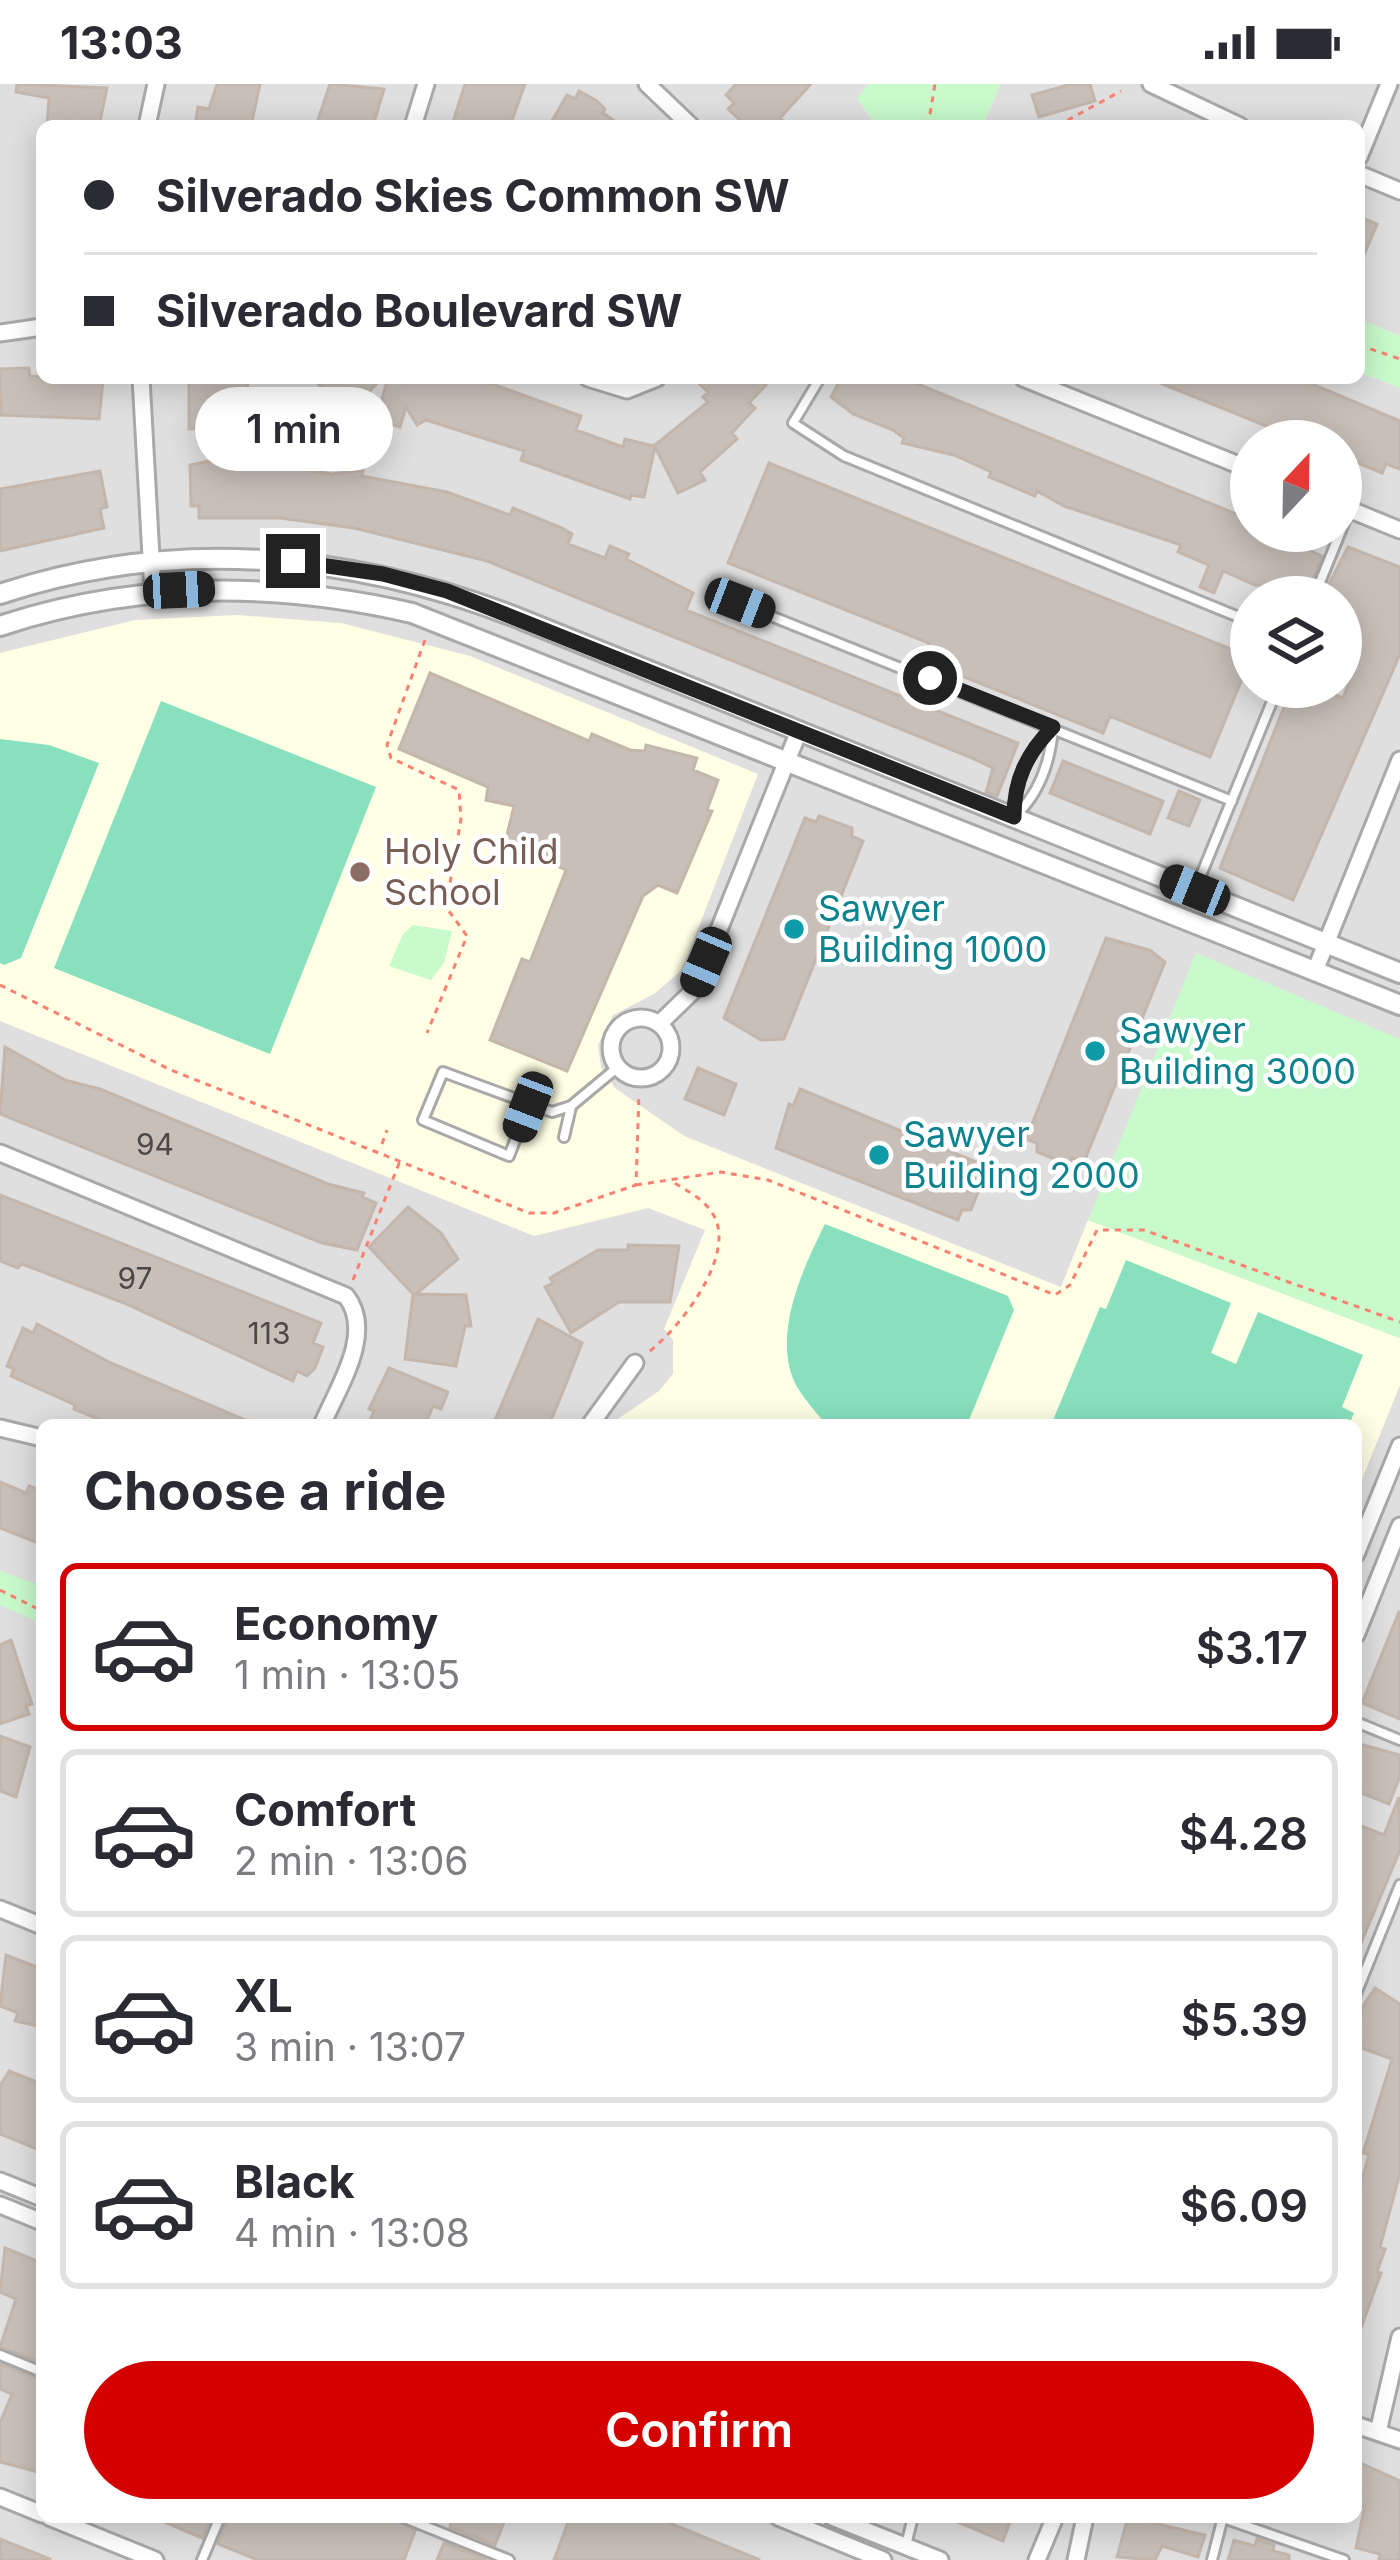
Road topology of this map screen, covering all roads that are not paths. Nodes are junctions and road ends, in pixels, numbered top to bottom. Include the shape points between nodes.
1 (156, 84) edge
2 (426, 84) edge
3 (647, 84) edge
4 (680, 84) edge
5 (1151, 84) edge
6 (1389, 84) edge
7 (664, 99) junction
8 (148, 120) edge
9 (415, 120) edge
10 (685, 120) edge
11 (1227, 120) edge
12 (1365, 143) edge
13 (1365, 176) edge
14 (1400, 190) edge
15 (36, 328) edge
16 (0, 333) edge
17 (141, 384) edge
18 (608, 384) edge
19 (642, 384) edge
20 (816, 384) edge
21 (1038, 384) edge
22 (1230, 462) edge
23 (1362, 515) edge
24 (1400, 530) edge
25 (151, 561) junction
26 (153, 592) junction
27 (0, 594) edge
28 (716, 594) dead end
29 (1230, 613) edge
30 (0, 626) edge
31 (1270, 708) edge
32 (1053, 727) junction
33 (800, 730) junction
34 (788, 759) junction
35 (1400, 760) edge
36 (1232, 801) junction
37 (1014, 817) junction
38 (1002, 845) junction
39 (1195, 890) junction
40 (1326, 943) junction
41 (1315, 971) junction
42 (1400, 973) edge
43 (1400, 1005) edge
44 (658, 1024) junction
45 (618, 1067) junction
46 (572, 1106) junction
47 (528, 1107) junction
48 (564, 1137) dead end
49 (0, 1153) edge
50 (635, 1363) road end
51 (324, 1419) edge
52 (594, 1419) edge
53 (0, 1427) edge
54 (36, 1436) edge
55 (1400, 1446) edge
56 (1400, 1526) edge
57 (1362, 1539) edge
58 (1362, 1620) edge
59 (1362, 1724) edge
60 (1400, 1740) edge
61 (1400, 1885) edge
62 (0, 1909) edge
63 (36, 1924) edge
64 (1362, 1979) edge
65 (0, 2181) edge
66 (36, 2196) edge
67 (0, 2205) edge
68 (36, 2220) edge
69 (1400, 2338) edge
70 (0, 2355) edge
71 (36, 2370) edge
72 (1362, 2427) edge
73 (1378, 2432) junction
74 (1400, 2440) edge
75 (0, 2498) edge
76 (36, 2512) edge
77 (62, 2523) edge
78 (217, 2523) edge
79 (417, 2523) edge
80 (795, 2523) edge
81 (847, 2523) edge
82 (912, 2523) edge
83 (1052, 2523) edge
84 (1084, 2523) edge
85 (1221, 2523) edge
86 (1240, 2523) edge
87 (906, 2547) junction
88 (1077, 2555) edge
89 (155, 2560) edge
90 (202, 2560) edge
91 (509, 2560) edge
92 (884, 2560) edge
93 (940, 2560) edge
94 (1037, 2560) edge
95 (1212, 2560) edge
96 (1344, 2560) edge

1 - 8 street
2 - 9 street
3 - 7 street
4 - 7 street
5 - 11 street
6 - 12 street
7 - 10 street
13 - 14 street
15 - 16 street
17 - 25 street
18 - 19 street
20 - 29 lane via 793,423 844,457
21 - 22 street
23 - 24 street
25 - 26 street
25 - 27 street
25 - 33 street via 265,559 416,582
26 - 30 street
26 - 34 street via 274,590 412,613
28 - 32 lane
31 - 36 lane
32 - 36 lane
32 - 37 lane via 1051,757
32 - 37 lane via 1030,750
33 - 34 street
33 - 37 street
34 - 38 street
34 - 44 street via 694,989
35 - 40 street
36 - 39 lane
37 - 38 street
37 - 39 street
38 - 41 street
39 - 40 street
40 - 41 street
40 - 42 street
41 - 43 street
44 - 45 street via 640,1018 621,1025 612,1042
44 - 45 street via 670,1040 664,1067 638,1078
45 - 46 lane
46 - 47 lane
46 - 48 lane
47 - 47 lane via 443,1072 423,1120 509,1156
49 - 51 street via 346,1296 359,1317 358,1336
50 - 52 street
53 - 54 street
55 - 57 street
56 - 58 street
59 - 60 lane
61 - 64 lane
62 - 63 street
65 - 66 street
67 - 68 street
69 - 73 street
70 - 71 lane
72 - 73 street
73 - 74 street
75 - 76 street
77 - 89 street
78 - 90 lane
79 - 91 lane
80 - 92 street
81 - 87 street
82 - 87 lane
83 - 94 street
84 - 88 street
85 - 95 lane
86 - 96 lane
87 - 93 street

